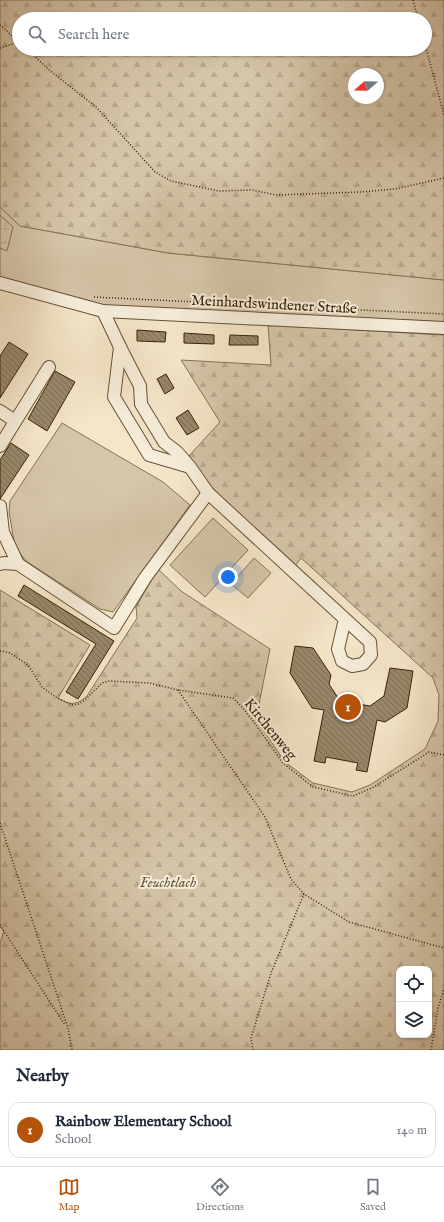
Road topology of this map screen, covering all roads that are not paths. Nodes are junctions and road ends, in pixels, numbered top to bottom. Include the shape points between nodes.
1 (0, 283) edge
2 (103, 311) junction
3 (444, 328) edge
4 (120, 347) junction
5 (49, 367) dead end
6 (0, 411) edge
7 (15, 421) junction
8 (0, 446) edge
9 (190, 467) junction
10 (208, 493) junction
11 (0, 506) edge
12 (1, 535) edge
13 (0, 564) edge
14 (18, 564) junction
15 (345, 619) dead end

1 - 2 street, Meinhardswindener Straße
2 - 3 street, Meinhardswindener Straße
2 - 4 street
4 - 9 street via 140,386 141,404 164,442
4 - 9 street via 114,397 149,454
5 - 7 street
6 - 7 street
7 - 8 street
9 - 10 street
10 - 14 street via 145,578 114,628
10 - 15 street
11 - 12 street
12 - 14 street
13 - 14 street

